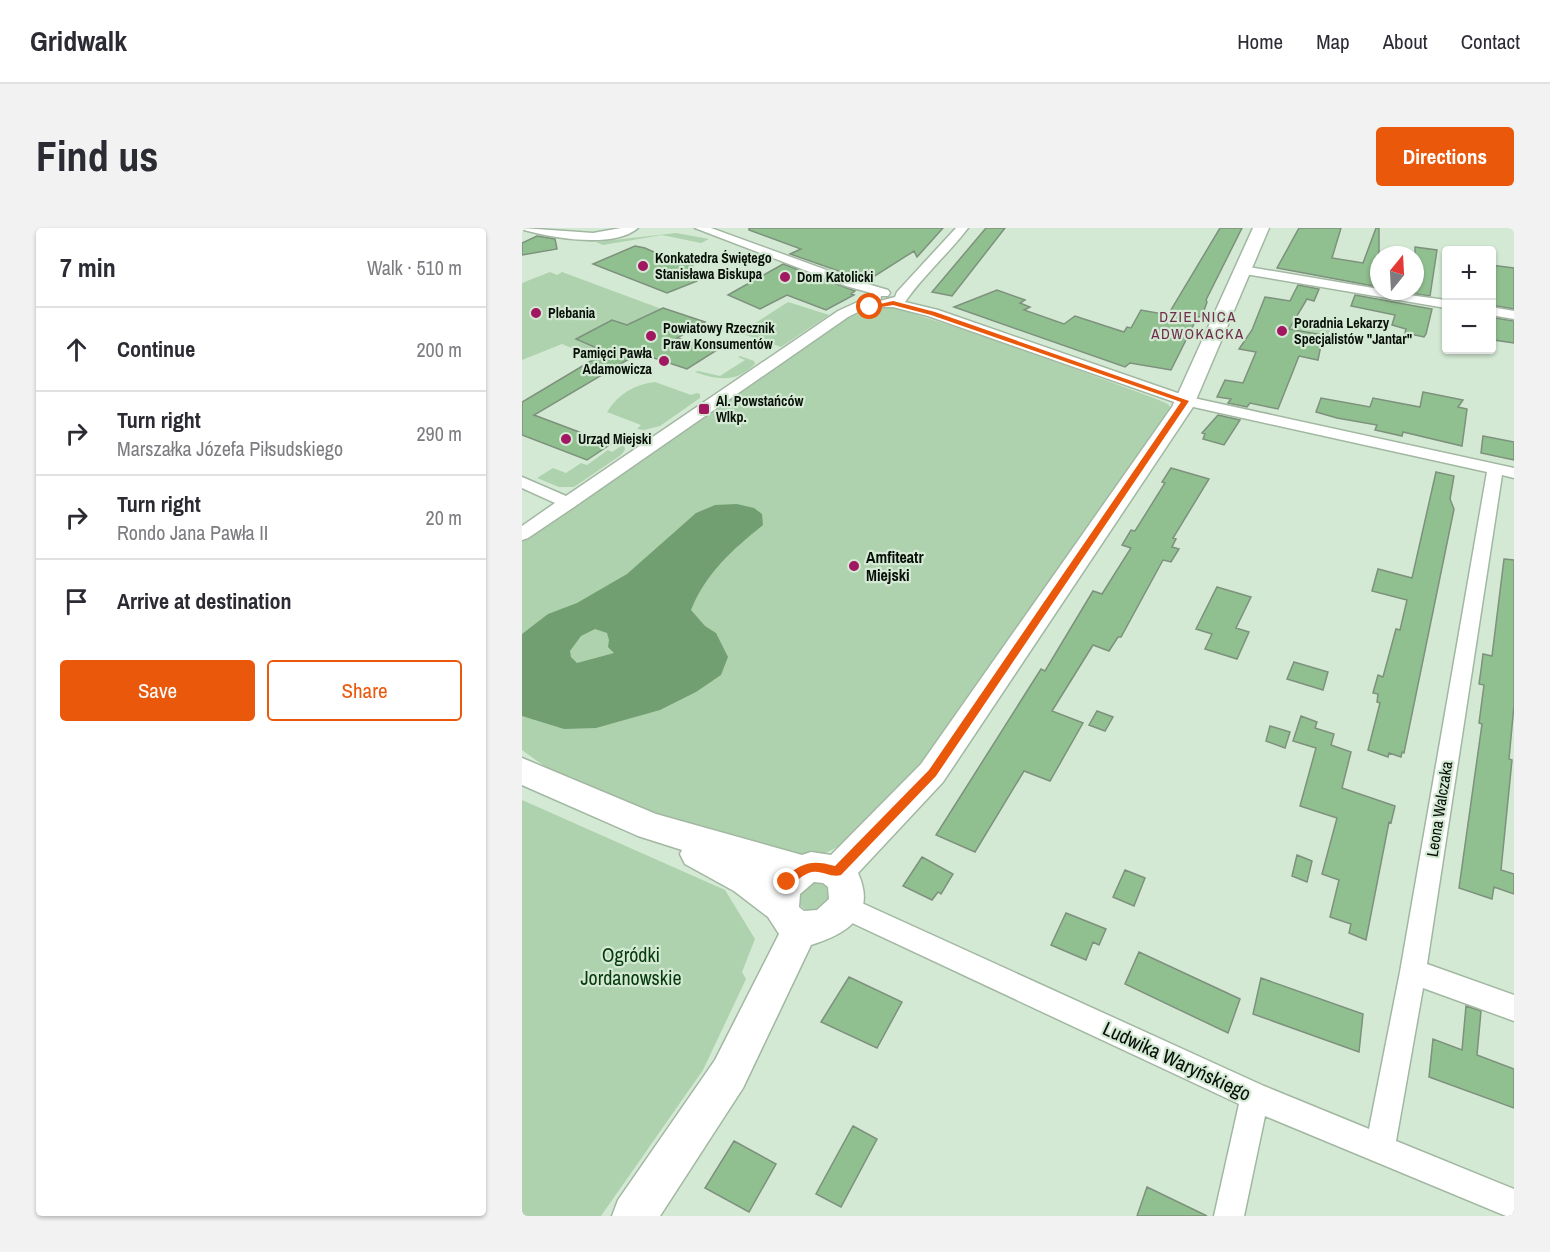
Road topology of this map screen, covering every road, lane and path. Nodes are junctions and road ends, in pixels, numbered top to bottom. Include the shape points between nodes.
1 (528, 228) edge
2 (632, 228) edge
3 (962, 228) edge
4 (1261, 228) edge
5 (707, 229) edge
6 (564, 235) junction
7 (532, 240) dead end
8 (1243, 270) junction
9 (888, 298) junction
10 (1442, 303) edge
11 (1496, 312) edge
12 (1514, 315) edge
13 (1185, 401) junction
14 (1505, 471) edge
15 (522, 482) edge
16 (568, 503) junction
17 (522, 534) edge
18 (522, 771) edge
19 (650, 826) junction
20 (801, 870) junction
21 (837, 872) junction
22 (844, 907) junction
23 (791, 916) junction
24 (1413, 972) junction
25 (1514, 1008) edge
26 (1255, 1097) junction
27 (1380, 1149) junction
28 (1514, 1204) edge
29 (634, 1216) edge
30 (1229, 1216) edge

1 - 6 street
2 - 6 street via 595,237
3 - 9 street via 923,274
4 - 8 street
5 - 9 street
6 - 7 street
8 - 10 street
8 - 13 street
9 - 13 street
9 - 16 street via 837,318
11 - 12 street
13 - 14 street
13 - 21 street via 932,773
14 - 24 street, Leona Walczaka
15 - 16 street
16 - 17 street
18 - 19 street
19 - 20 street
19 - 23 street via 746,880
20 - 21 street via 820,867
20 - 23 street via 782,890
21 - 22 street via 847,887
22 - 23 street via 821,926
22 - 26 street, Ludwika Waryńskiego
23 - 29 street via 729,1074
24 - 25 street
24 - 27 street, Leona Walczaka
26 - 27 street, Ludwika Waryńskiego
26 - 30 street
27 - 28 street, Ludwika Waryńskiego

